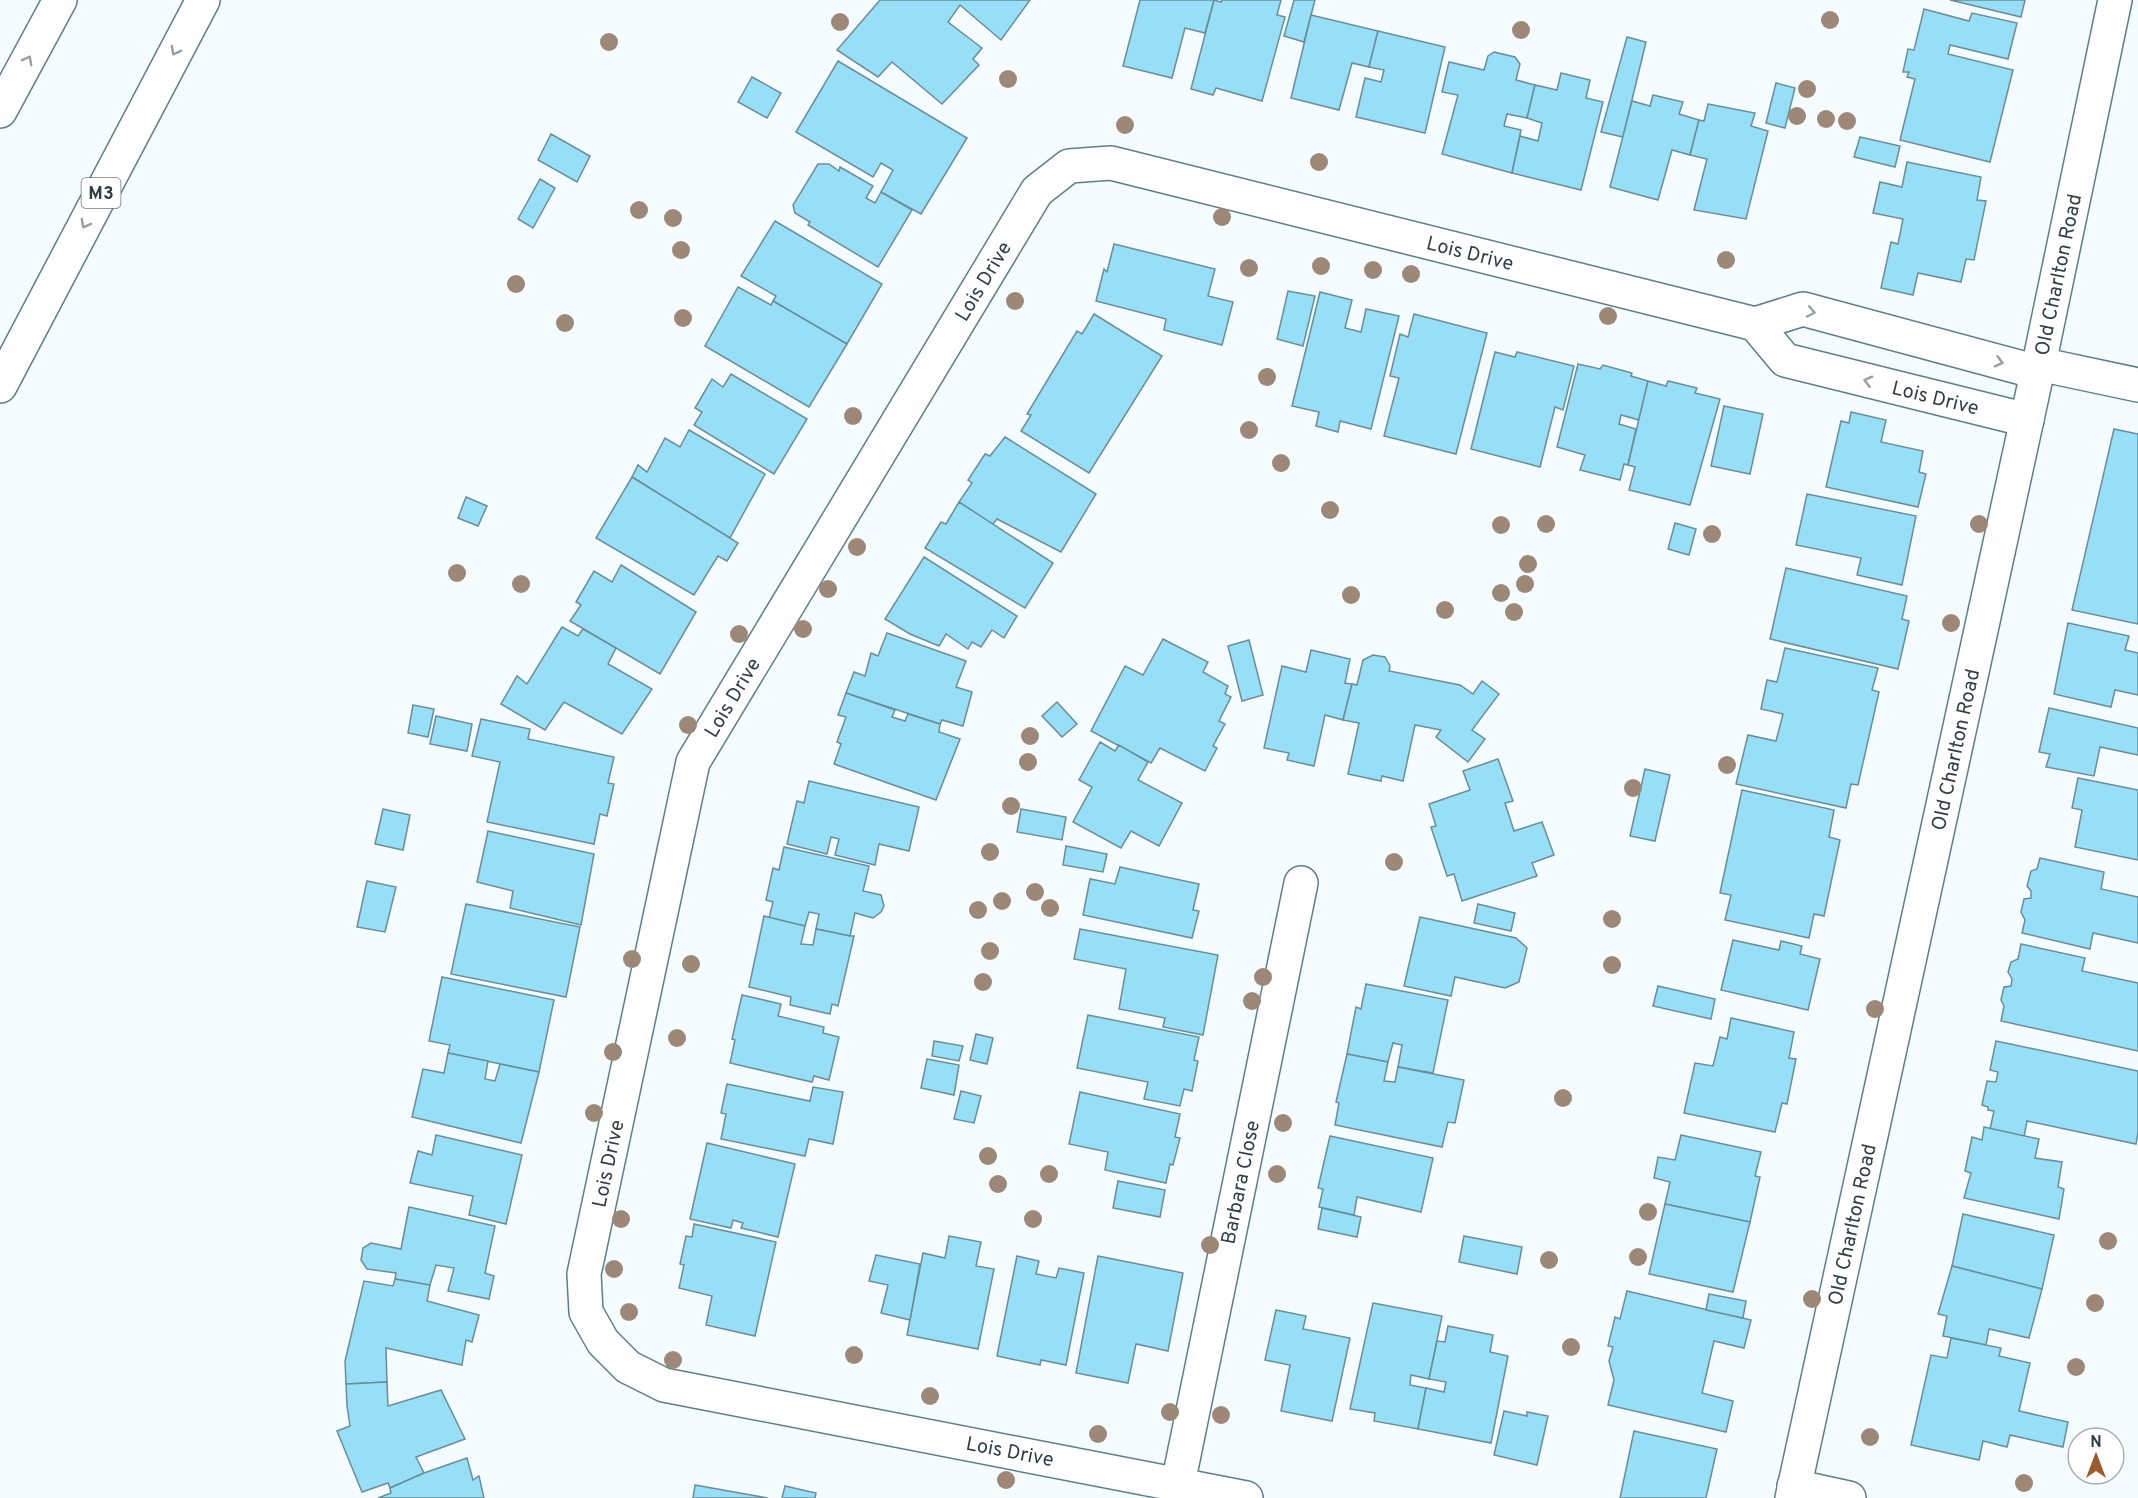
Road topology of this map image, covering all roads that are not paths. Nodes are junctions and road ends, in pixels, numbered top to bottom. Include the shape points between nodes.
1 (60, 0) edge
2 (203, 0) edge
3 (2115, 0) edge
4 (0, 111) edge
5 (1755, 324) junction
6 (2038, 368) junction
7 (2138, 385) edge
8 (0, 386) edge
9 (2027, 420) junction
10 (1301, 883) dead end
11 (1178, 1484) junction
12 (1793, 1492) edge
13 (1246, 1498) edge
14 (1849, 1498) edge

4 -> 1 main road
2 -> 8 main road, M3
3 - 6 main road, Old Charlton Road
5 -> 6 main road via 1803,309
9 -> 5 main road, Lois Drive via 1785,360
5 - 11 main road, Lois Drive via 1111,163 1069,166 1037,191 693,762 584,1274 586,1312 603,1342 628,1367 664,1385
6 - 7 main road
6 - 9 main road, Old Charlton Road
9 - 12 main road, Old Charlton Road
10 - 11 main road, Barbara Close
11 - 13 main road, Lois Drive
12 - 14 main road

